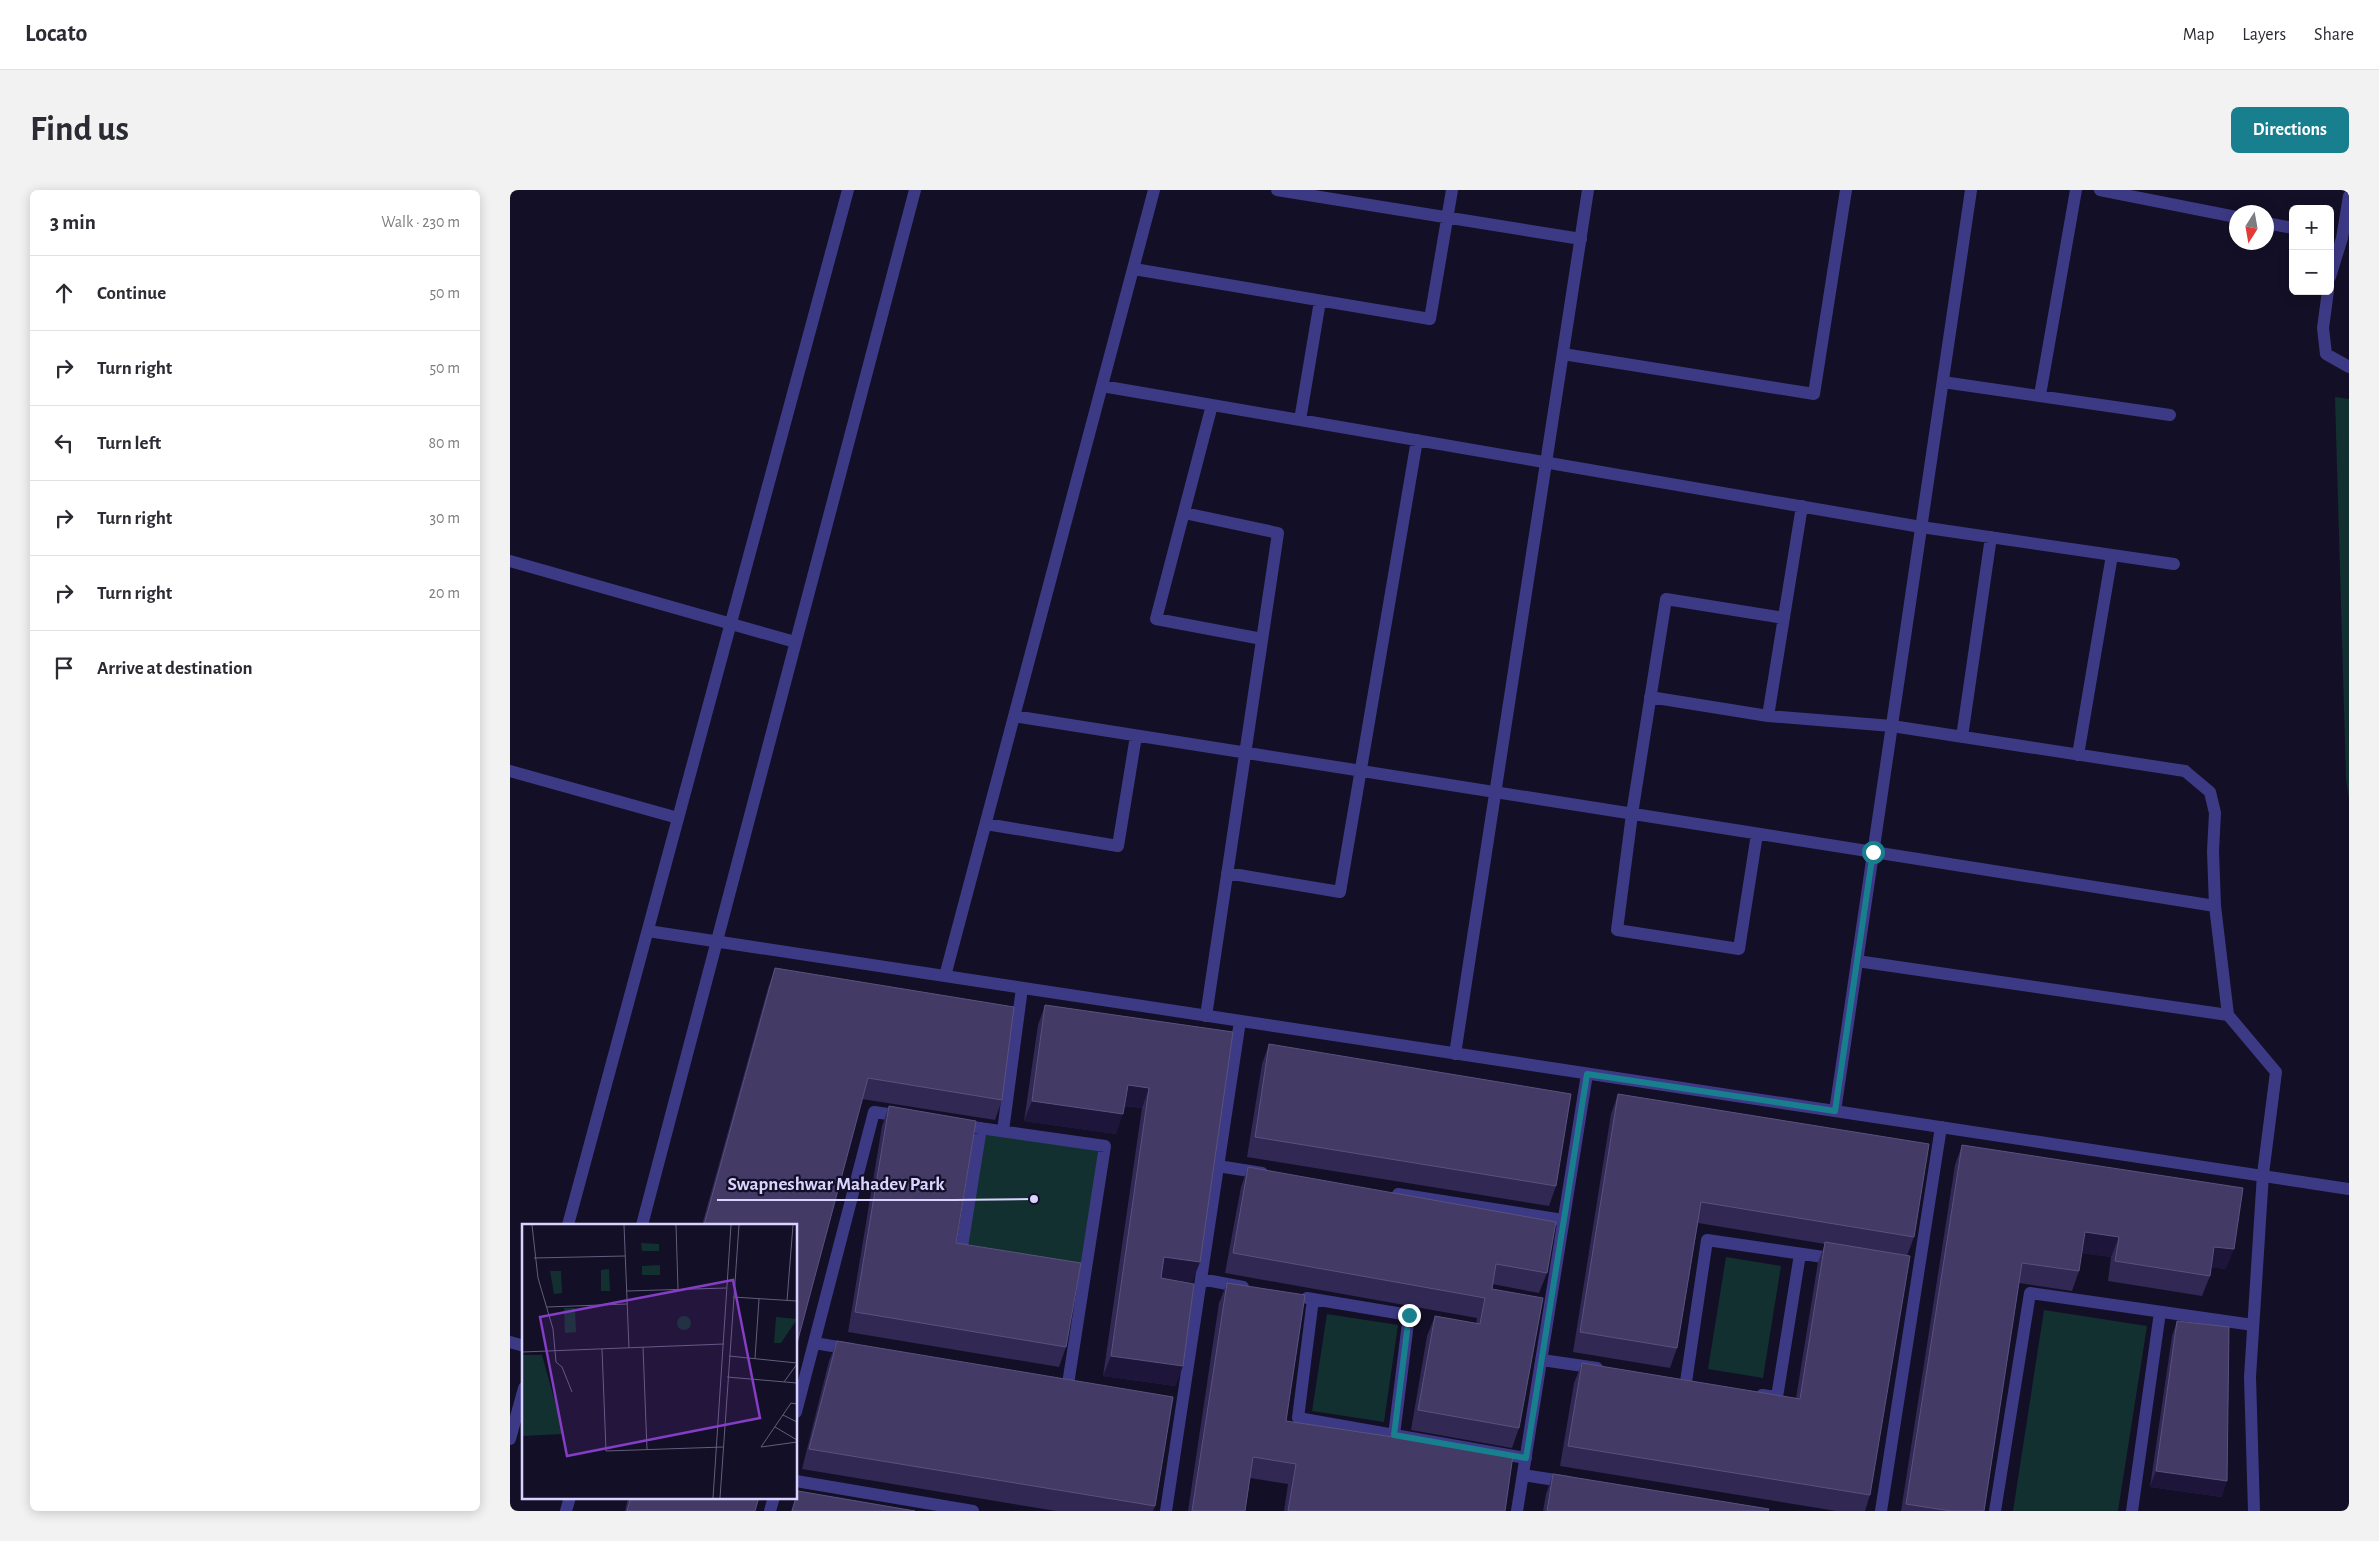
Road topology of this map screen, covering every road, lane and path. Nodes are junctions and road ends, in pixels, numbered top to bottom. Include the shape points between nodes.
1 (848, 190) edge
2 (914, 190) edge
3 (1154, 190) edge
4 (1277, 190) edge
5 (1452, 190) edge
6 (1588, 190) edge
7 (1846, 190) edge
8 (1971, 190) edge
9 (2076, 190) edge
10 (2100, 190) edge
11 (2349, 196) edge
12 (2229, 216) edge
13 (1448, 218) junction
14 (2274, 224) edge
15 (2289, 227) edge
16 (2341, 238) edge
17 (1581, 239) junction
18 (2334, 263) edge
19 (1134, 269) junction
20 (2327, 295) edge
21 (1320, 301) junction
22 (1563, 354) junction
23 (2349, 368) edge
24 (1943, 382) junction
25 (1102, 386) junction
26 (2040, 395) junction
27 (1212, 405) junction
28 (2170, 415) dead end
29 (1300, 420) junction
30 (1417, 440) junction
31 (1546, 462) junction
32 (1802, 506) junction
33 (1184, 512) junction
34 (1922, 526) junction
35 (1991, 537) junction
36 (2112, 555) junction
37 (510, 560) edge
38 (2174, 564) dead end
39 (1784, 618) junction
40 (731, 624) junction
41 (1262, 639) junction
42 (795, 642) junction
43 (1650, 697) junction
44 (1014, 716) junction
45 (1768, 716) junction
46 (1892, 726) junction
47 (1136, 736) junction
48 (1962, 737) junction
49 (1245, 753) junction
50 (2078, 755) junction
51 (510, 771) edge
52 (1360, 771) junction
53 (1496, 793) junction
54 (1632, 814) junction
55 (678, 818) junction
56 (986, 824) junction
57 (1757, 834) junction
58 (1873, 852) junction
59 (1227, 873) junction
60 (2215, 906) junction
61 (648, 931) junction
62 (716, 941) junction
63 (1857, 961) junction
64 (945, 976) junction
65 (1022, 988) junction
66 (2228, 1015) junction
67 (1206, 1016) junction
68 (1240, 1021) junction
69 (1455, 1054) junction
70 (1587, 1074) junction
71 (1835, 1111) junction
72 (913, 1118) edge
73 (942, 1122) edge
74 (1941, 1127) junction
75 (981, 1128) junction
76 (1003, 1131) junction
77 (1218, 1166) junction
78 (2263, 1174) junction
79 (1277, 1175) edge
80 (2349, 1189) edge
81 (1386, 1192) edge
82 (1563, 1220) junction
83 (568, 1224) edge
84 (642, 1224) edge
85 (1800, 1254) junction
86 (980, 1255) edge
87 (1849, 1261) edge
88 (1201, 1279) junction
89 (1257, 1289) edge
90 (1295, 1296) edge
91 (1313, 1299) junction
92 (2160, 1312) junction
93 (2253, 1326) junction
94 (814, 1343) junction
95 (863, 1351) edge
96 (1542, 1360) junction
97 (1609, 1370) edge
98 (1686, 1382) edge
99 (1068, 1384) edge
100 (1750, 1393) edge
101 (522, 1395) edge
102 (798, 1404) edge
103 (1394, 1435) junction
104 (510, 1439) edge
105 (1526, 1458) junction
106 (1523, 1475) junction
107 (798, 1481) edge
108 (1581, 1484) edge
109 (570, 1498) edge
110 (774, 1498) edge
111 (566, 1511) edge
112 (770, 1511) edge
113 (973, 1511) edge
114 (1166, 1511) edge
115 (1517, 1511) edge
116 (1881, 1511) edge
117 (1995, 1511) edge
118 (2132, 1511) edge
119 (2254, 1511) edge

1 - 40 street
2 - 42 street
3 - 19 street
4 - 13 street
5 - 13 street
6 - 17 street
7 - 22 street via 1814,394
8 - 24 street
9 - 26 street
10 - 12 street
11 - 16 street
13 - 17 street
13 - 21 street via 1430,319
14 - 15 street
16 - 18 street
17 - 22 street
19 - 21 street
19 - 25 street
20 - 23 street via 2323,328 2326,354
21 - 29 street
22 - 31 street
24 - 26 street
24 - 34 street
25 - 27 street
25 - 44 street
26 - 28 street
27 - 29 street
27 - 33 street
29 - 30 street
30 - 31 street
30 - 52 street
31 - 32 street
31 - 53 street
32 - 34 street
32 - 39 street
33 - 41 street via 1278,533
33 - 41 street via 1156,619
34 - 35 street
34 - 46 street
35 - 36 street
35 - 48 street
36 - 38 street
36 - 50 street
37 - 40 street
39 - 43 street via 1666,599
39 - 45 street
40 - 42 street
40 - 55 street
41 - 49 street
42 - 62 street
43 - 45 street
43 - 54 street
44 - 47 street
44 - 56 street
45 - 46 street
46 - 48 street
46 - 58 street
47 - 49 street
47 - 56 street via 1118,846
48 - 50 street
49 - 52 street
49 - 59 street
50 - 60 street via 2185,771 2210,792 2215,813
51 - 55 street
52 - 53 street
52 - 59 street via 1340,892
53 - 54 street
53 - 69 street
54 - 57 street
54 - 57 street via 1617,930 1739,949
55 - 61 street
56 - 64 street
57 - 58 street
58 - 60 street
58 - 63 street
59 - 67 street
60 - 66 street
61 - 62 street
61 - 83 street
62 - 64 street
62 - 84 street
63 - 66 street
63 - 71 street
64 - 65 street
65 - 67 street
65 - 76 street
66 - 78 street via 2276,1072
67 - 68 street
68 - 69 street
68 - 77 street
69 - 70 street
70 - 71 street
70 - 82 street
71 - 74 street
72 - 94 street via 874,1112
73 - 75 street
74 - 78 street
74 - 116 street via 1913,1270
75 - 76 street
75 - 86 street via 961,1252
76 - 99 street via 1105,1146 1081,1270
77 - 79 street
77 - 88 street
78 - 80 street
78 - 93 street
81 - 82 street
82 - 96 street
85 - 87 street
85 - 98 street via 1707,1240
85 - 100 street via 1777,1397
88 - 89 street
88 - 114 street via 1177,1401
90 - 91 street
91 - 103 street via 1298,1418
91 - 103 street via 1409,1315
92 - 93 street
92 - 117 street via 2030,1293
92 - 118 street
93 - 119 street via 2250,1377
94 - 95 street
94 - 102 street
96 - 97 street
96 - 105 street
101 - 104 street
103 - 105 street
105 - 106 street
106 - 108 street
106 - 115 street
107 - 113 street
109 - 111 street
110 - 112 street

